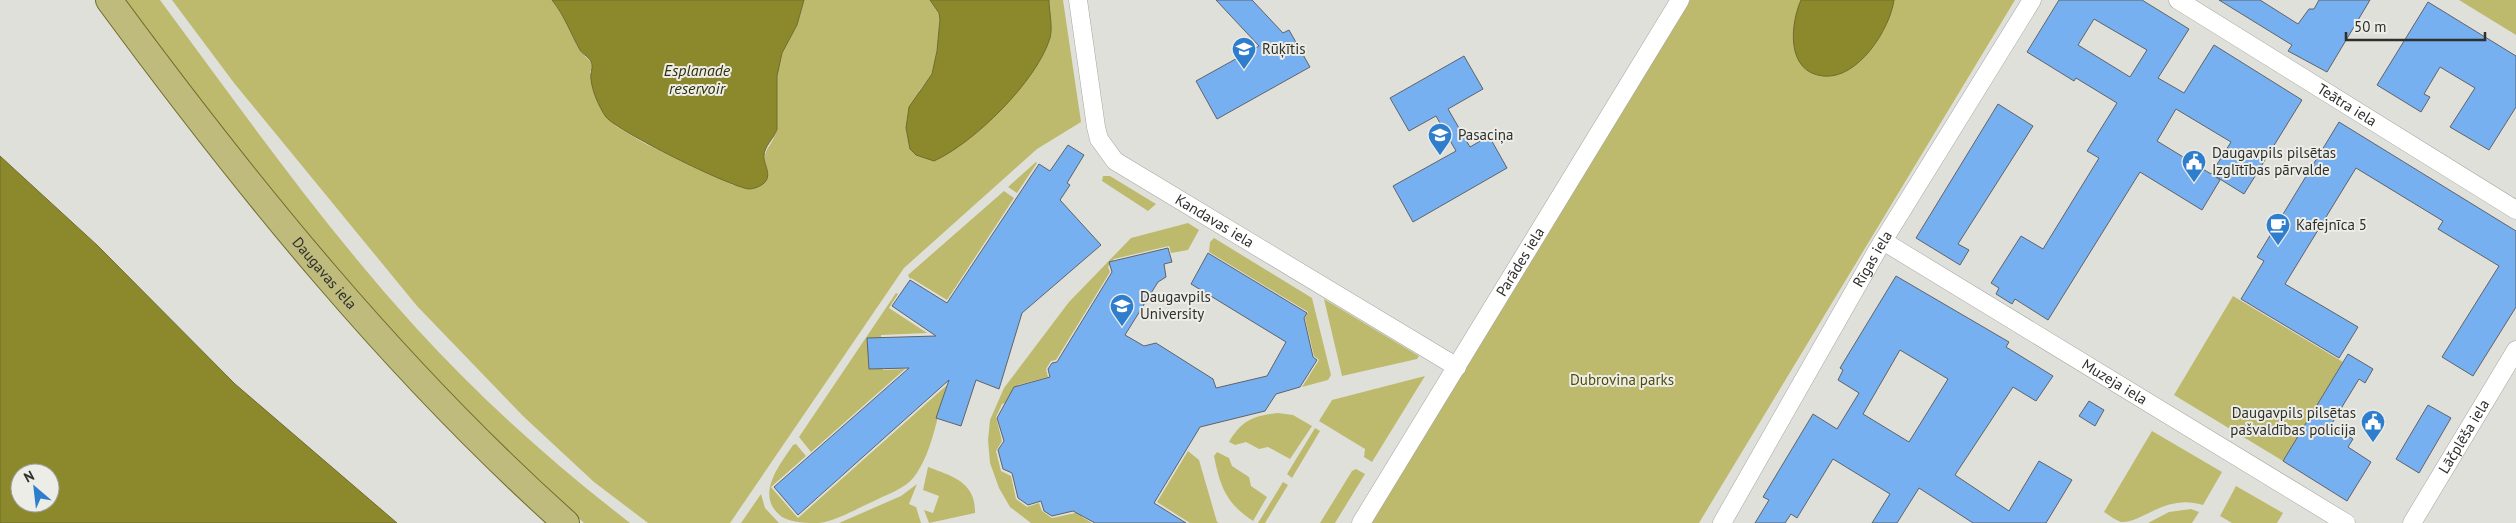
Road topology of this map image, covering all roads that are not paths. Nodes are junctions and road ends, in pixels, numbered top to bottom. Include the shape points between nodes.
1 (109, 0) edge
2 (1078, 0) edge
3 (1680, 0) edge
4 (2032, 0) edge
5 (2178, 0) edge
6 (2516, 210) edge
7 (1883, 241) junction
8 (2516, 350) edge
9 (1457, 367) junction
10 (566, 523) edge
11 (1361, 523) edge
12 (1722, 523) edge
13 (2346, 523) edge
14 (2412, 523) edge

1 - 10 main road, Daugavas iela via 269,206 364,318 504,468
2 - 9 street, Kandavas iela via 1096,127 1099,139 1115,161
3 - 9 street, Parādes iela
4 - 7 street, Rīgas iela
5 - 6 street, Teātra iela
7 - 12 street, Rīgas iela
7 - 13 street, Muzeja iela
8 - 14 street, Lāčplēša iela
9 - 11 street, Parādes iela

